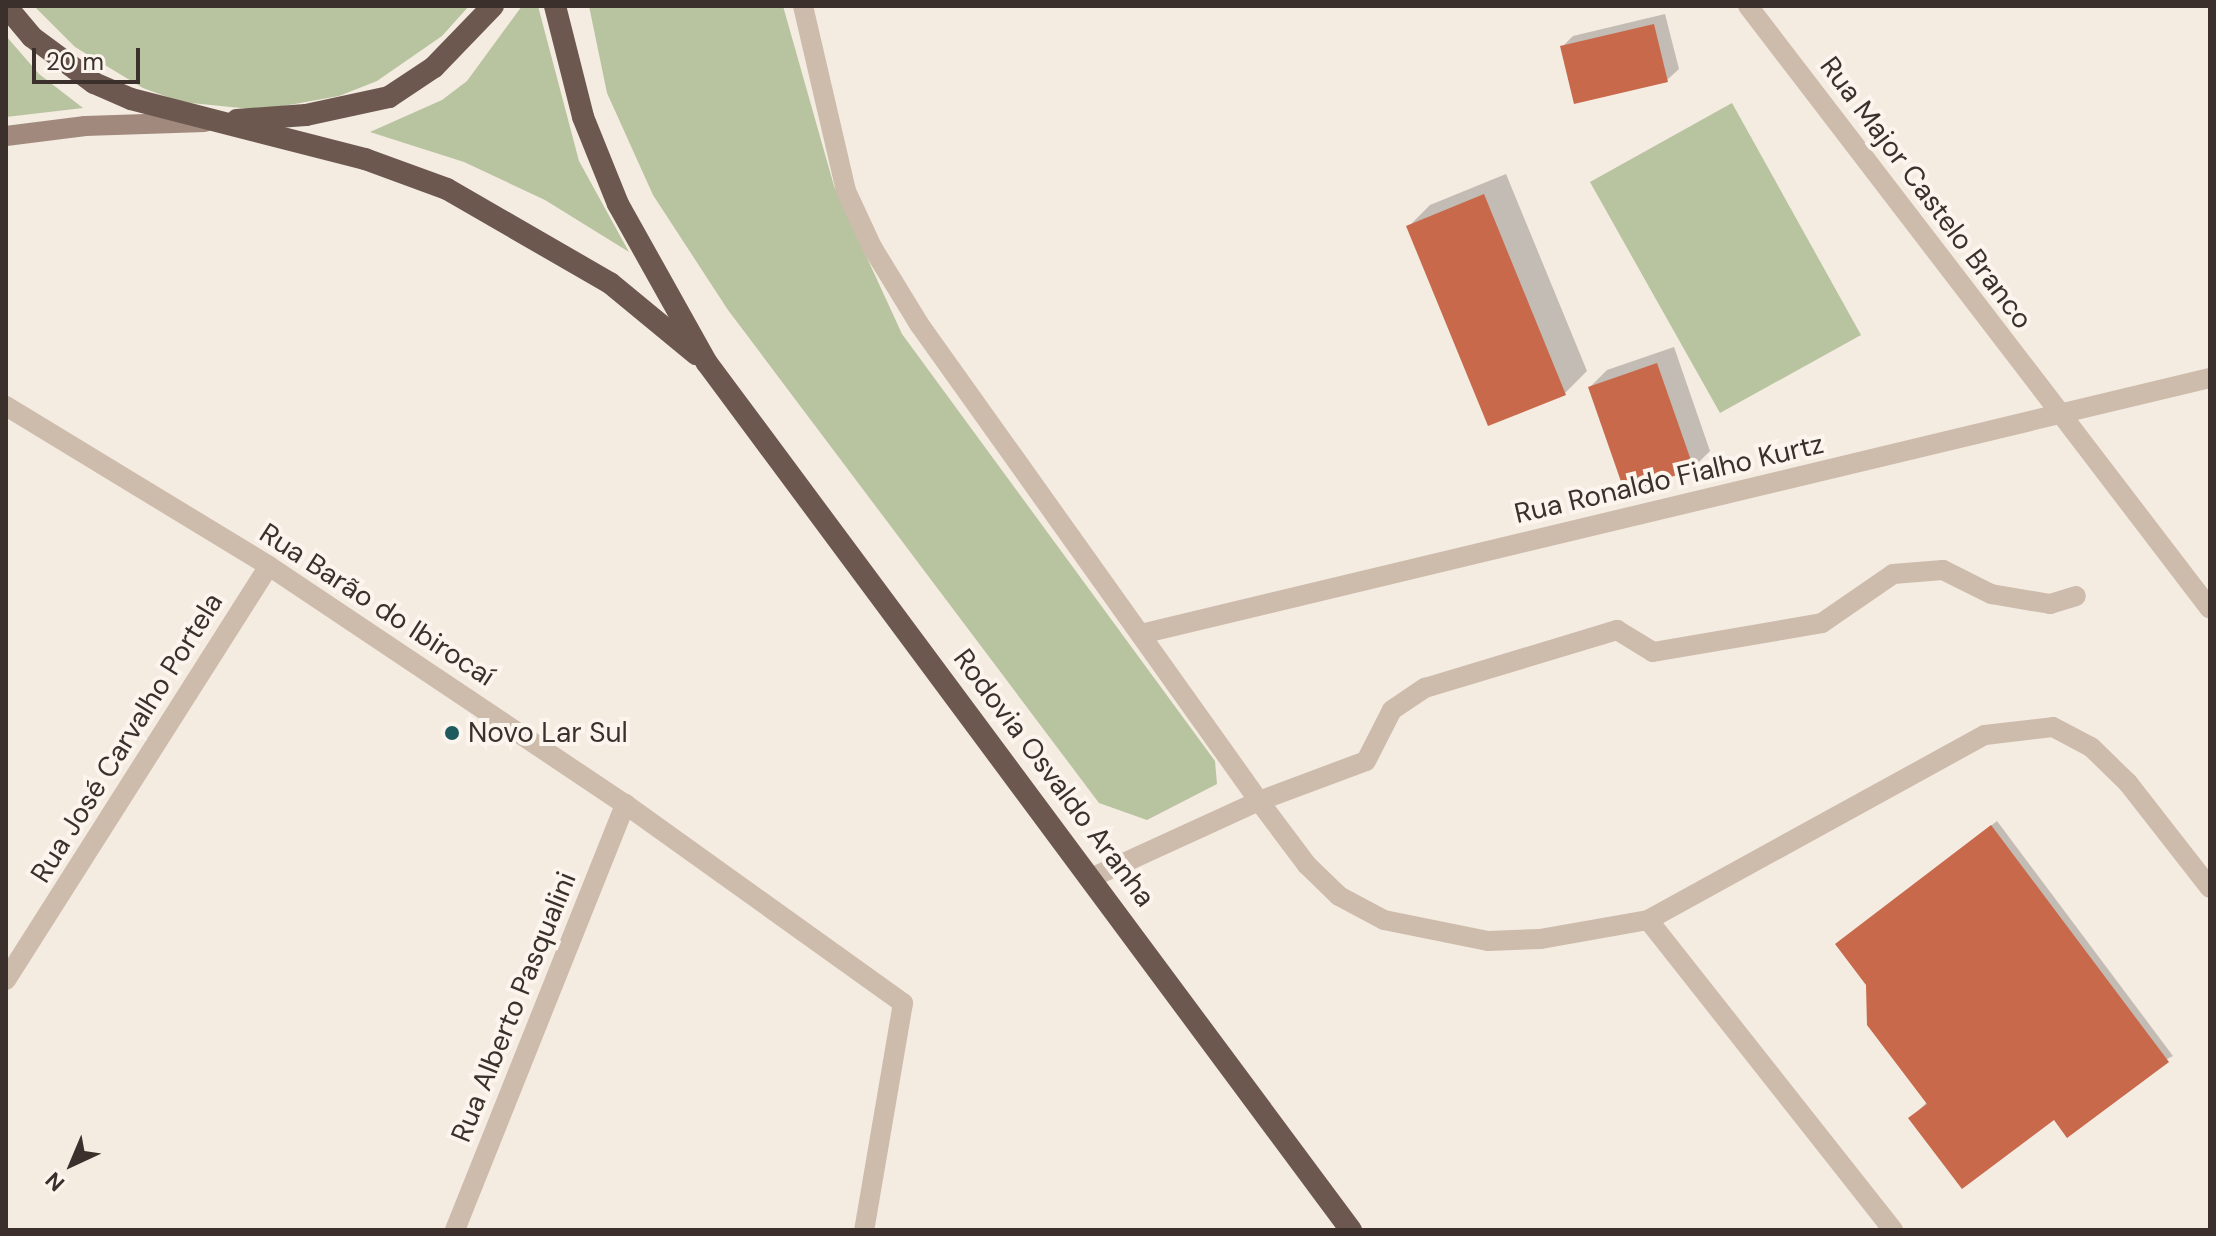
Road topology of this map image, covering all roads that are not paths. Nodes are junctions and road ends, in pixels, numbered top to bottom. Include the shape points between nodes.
1 (6, 6) edge
2 (493, 6) edge
3 (555, 6) edge
4 (803, 6) edge
5 (1748, 6) edge
6 (216, 121) junction
7 (6, 136) edge
8 (707, 363) junction
9 (2210, 378) edge
10 (6, 406) edge
11 (2061, 414) junction
12 (269, 566) junction
13 (2076, 596) dead end
14 (2210, 609) edge
15 (1141, 634) junction
16 (1259, 801) junction
17 (625, 804) junction
18 (1091, 878) junction
19 (2210, 888) edge
20 (1648, 920) junction
21 (6, 980) edge
22 (455, 1230) edge
23 (864, 1230) edge
24 (1351, 1230) edge
25 (1893, 1230) edge

1 - 6 highway via 32,37 94,83 131,99
2 - 6 highway via 434,67 389,97 306,115
3 - 8 highway via 583,117 618,204
4 - 15 street via 846,191 872,247 919,324
5 - 11 street, Rua Major Castelo Branco
6 - 7 main road via 85,126
6 - 8 highway via 365,159 447,189 610,283
8 - 18 highway, Rodovia Osvaldo Aranha
9 - 11 street, Rua Ronaldo Fialho Kurtz
10 - 12 street, Rua Barão do Ibirocaí
11 - 14 street, Rua Major Castelo Branco
11 - 15 street, Rua Ronaldo Fialho Kurtz
12 - 17 street, Rua Barão do Ibirocaí
12 - 21 street, Rua José Carvalho Portela
13 - 16 street via 2050,604 1991,594 1943,570 1893,574 1822,623 1653,652 1617,630 1425,688 1392,710 1366,761
15 - 16 street
16 - 18 street
16 - 20 street via 1307,865 1339,896 1384,920 1488,941 1540,939
17 - 22 street, Rua Alberto Pasqualini
17 - 23 street, Rua Barão do Ibirocaí via 903,1003
18 - 24 highway, Rodovia Osvaldo Aranha
19 - 20 street via 2128,783 2091,747 2053,727 1985,735
20 - 25 street

